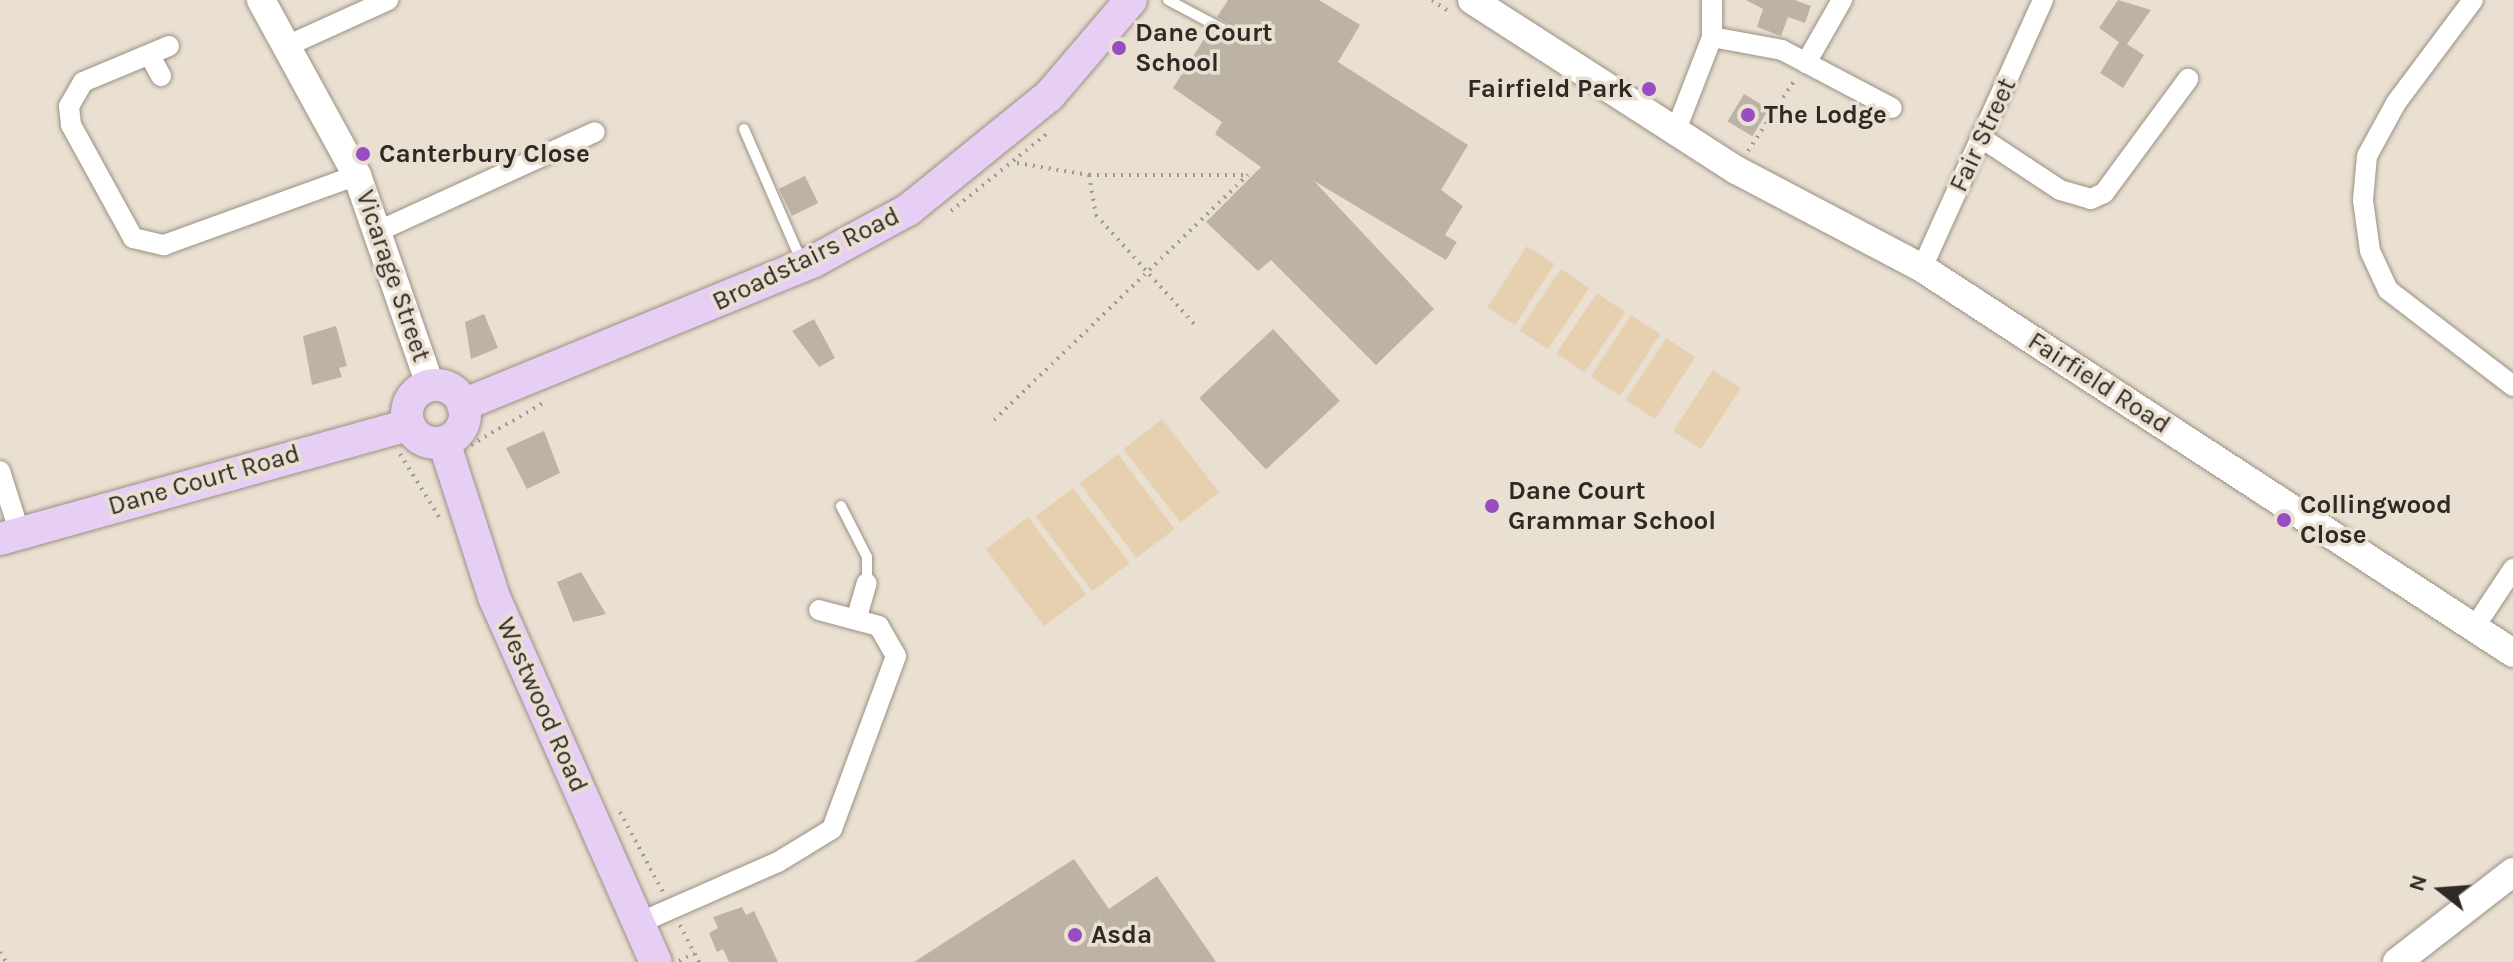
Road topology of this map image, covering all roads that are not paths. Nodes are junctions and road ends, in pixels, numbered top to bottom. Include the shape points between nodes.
1 (261, 0) edge
2 (388, 0) edge
3 (1131, 0) edge
4 (1168, 0) edge
5 (1472, 0) edge
6 (1712, 0) edge
7 (1842, 0) edge
8 (2043, 0) edge
9 (2473, 0) edge
10 (1230, 33) dead end
11 (1712, 37) junction
12 (289, 45) junction
13 (1806, 63) junction
14 (161, 76) dead end
15 (2188, 79) dead end
16 (1892, 108) dead end
17 (744, 129) dead end
18 (1676, 130) junction
19 (595, 132) dead end
20 (1983, 139) junction
21 (357, 175) junction
22 (381, 230) junction
23 (803, 266) junction
24 (1922, 268) junction
25 (430, 385) junction
26 (2513, 386) edge
27 (463, 405) junction
28 (408, 425) junction
29 (444, 442) junction
30 (0, 471) edge
31 (841, 506) dead end
32 (10, 535) edge
33 (2513, 569) edge
34 (867, 583) joint
35 (819, 610) dead end
36 (857, 617) junction
37 (2474, 628) junction
38 (2513, 653) edge
39 (2513, 872) edge
40 (639, 923) junction
41 (656, 962) edge
42 (2397, 962) edge

1 - 12 street, Vicarage Street
2 - 12 street
3 - 23 main road, Broadstairs Road via 1099,43 1005,138 908,210
4 - 10 lane
5 - 18 street, Fairfield Road
6 - 11 street
7 - 13 street
8 - 20 street, Fair Street
9 - 26 street via 2396,103 2367,156 2363,200 2370,251 2388,290
11 - 13 street
11 - 18 street
12 - 21 street, Vicarage Street
13 - 16 street
14 - 21 street via 160,51 83,82 69,106 71,125 133,238 164,245
15 - 20 street via 2162,136 2104,193 2091,199 2060,190
17 - 23 lane
18 - 24 street, Fairfield Road via 1736,170
19 - 22 street via 577,154
20 - 24 street, Fair Street
21 - 22 street, Vicarage Street
22 - 25 street, Vicarage Street
23 - 27 main road, Broadstairs Road
24 - 37 street, Fairfield Road
25 - 27 main road via 447,387
25 - 28 main road via 410,400
27 - 29 main road via 459,432
28 - 29 main road via 419,439
28 - 32 main road, Dane Court Road
29 - 40 main road, Westwood Road via 494,597
30 - 32 street
31 - 34 lane via 867,557
33 - 37 street
34 - 36 street
35 - 36 street
36 - 40 street via 892,639 896,671 832,829 778,862
37 - 38 street, Fairfield Road
39 - 42 street
40 - 41 main road, Westwood Road

